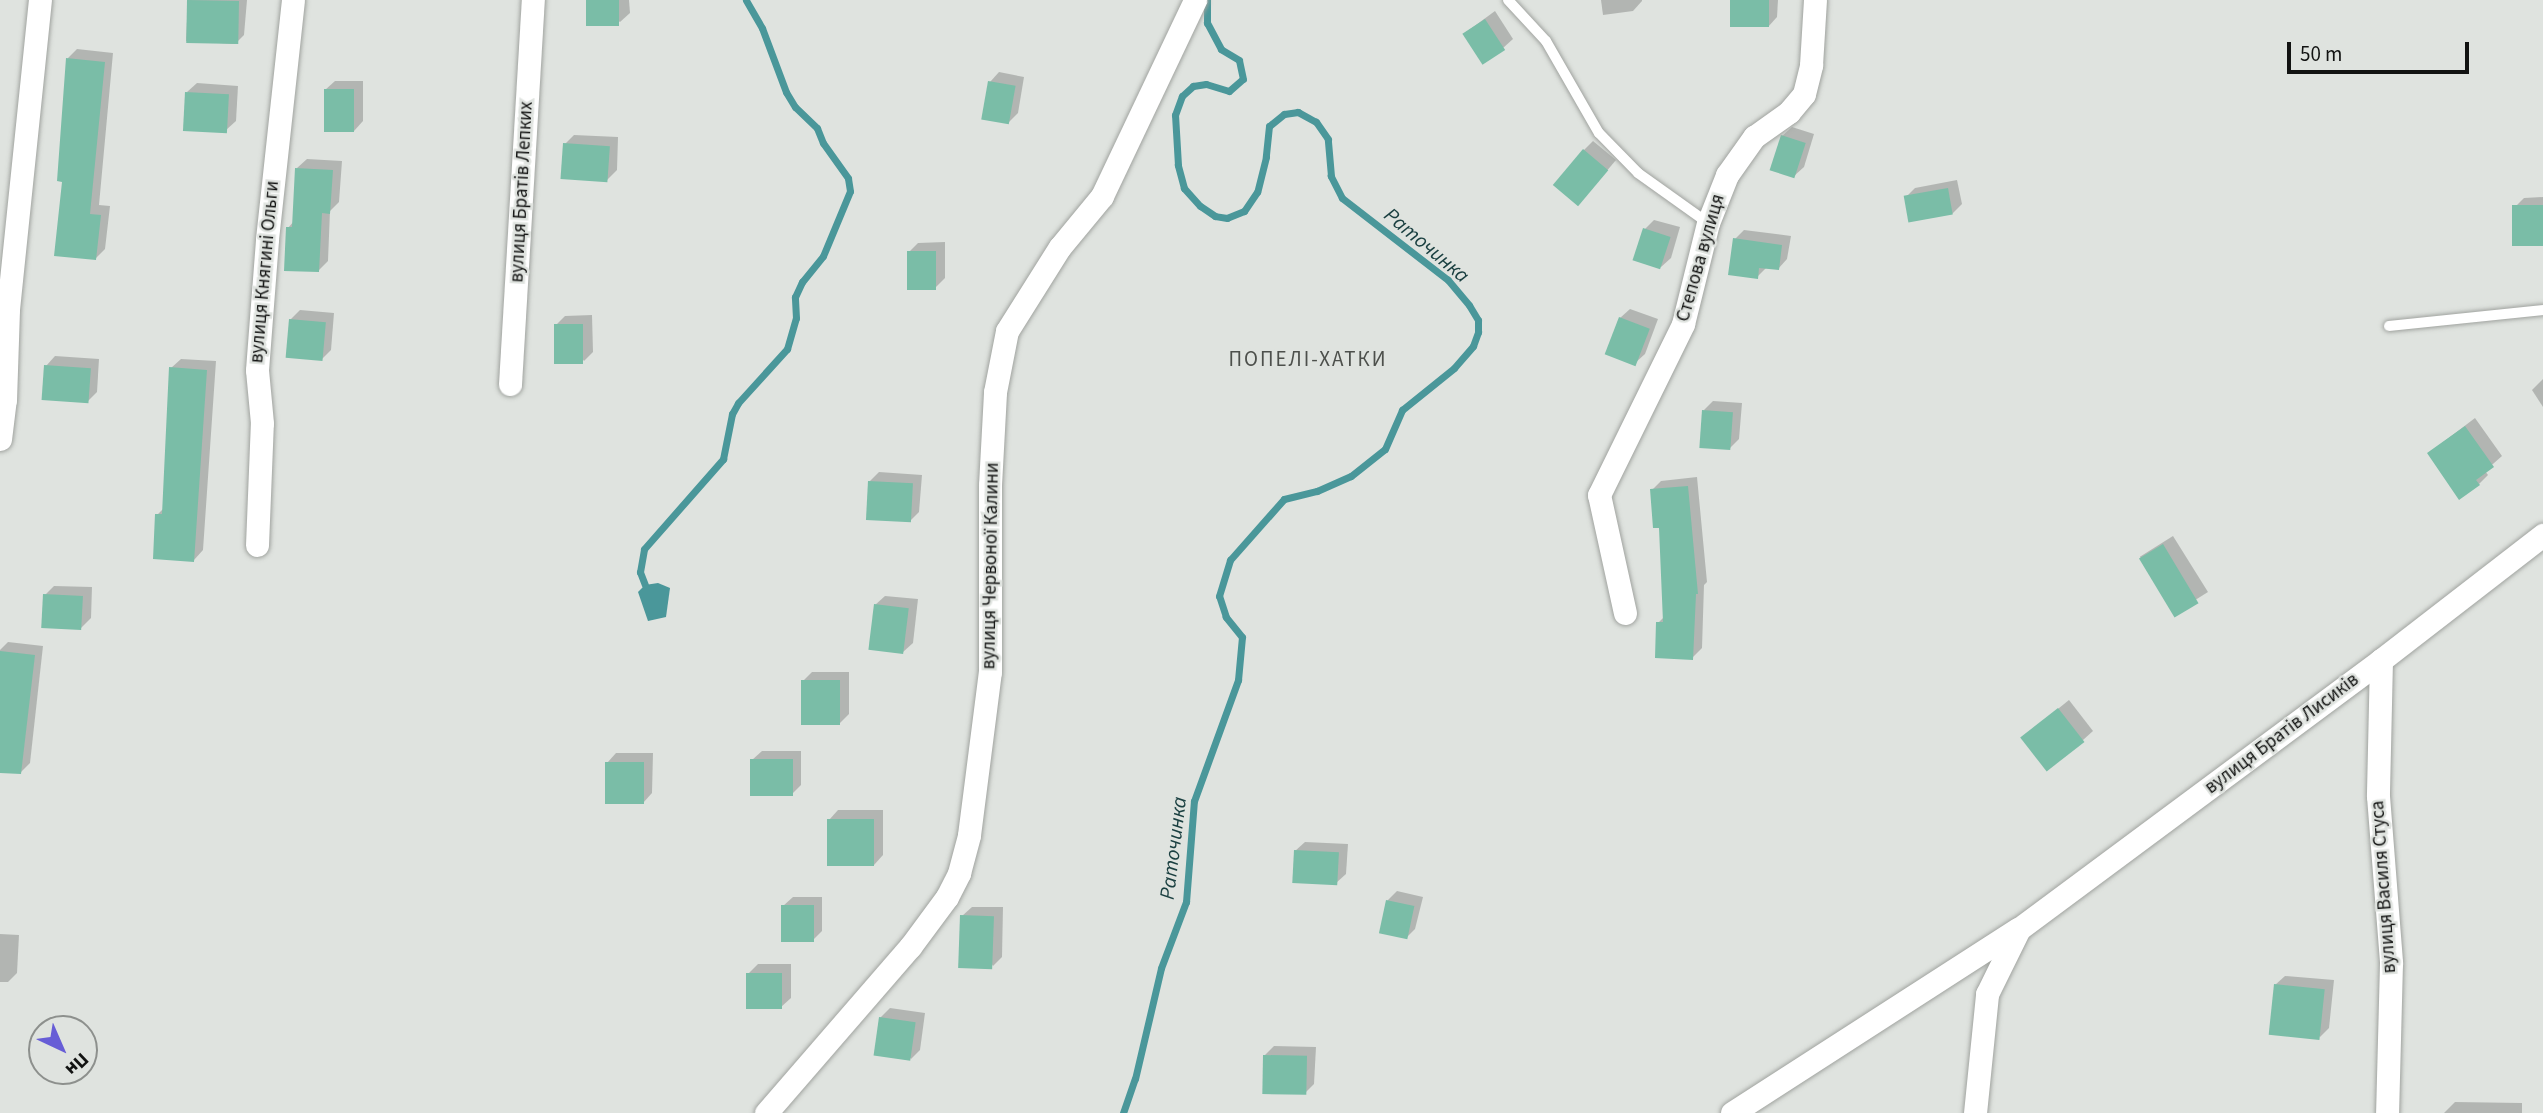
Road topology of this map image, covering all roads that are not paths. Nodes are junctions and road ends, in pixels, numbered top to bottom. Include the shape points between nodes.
1 (40, 0) edge
2 (293, 0) edge
3 (533, 0) edge
4 (1195, 0) edge
5 (1508, 0) edge
6 (1815, 0) edge
7 (1708, 223) junction
8 (2543, 310) edge
9 (2389, 326) dead end
10 (510, 384) dead end
11 (0, 439) edge
12 (2543, 535) edge
13 (257, 545) dead end
14 (1625, 613) dead end
15 (2381, 660) junction
16 (2019, 929) junction
17 (766, 1113) edge
18 (1732, 1113) edge
19 (1975, 1113) edge
20 (2387, 1113) edge

1 - 11 street via 8,309
2 - 13 street, вулиця Княгині Ольги via 257,370 262,423
3 - 10 street, вулиця Братів Лепких
4 - 17 street, вулиця Червоної Калини via 1102,196 1060,247 1007,331 995,392 990,485 990,672 970,835 959,873 910,947
5 - 7 lane via 1546,41 1599,134 1638,173
6 - 7 street, Степова вулиця via 1811,65 1804,94 1789,112 1755,137 1727,175
7 - 14 street, Степова вулиця via 1683,324 1599,495
8 - 9 lane
12 - 15 street, вулиця Братів Лисиків
15 - 16 street, вулиця Братів Лисиків
15 - 20 street, вулиця Василя Стуса via 2378,796 2391,963
16 - 18 street, вулиця Братів Лисиків
16 - 19 street, вулиця Братів Лисиків via 1986,994

